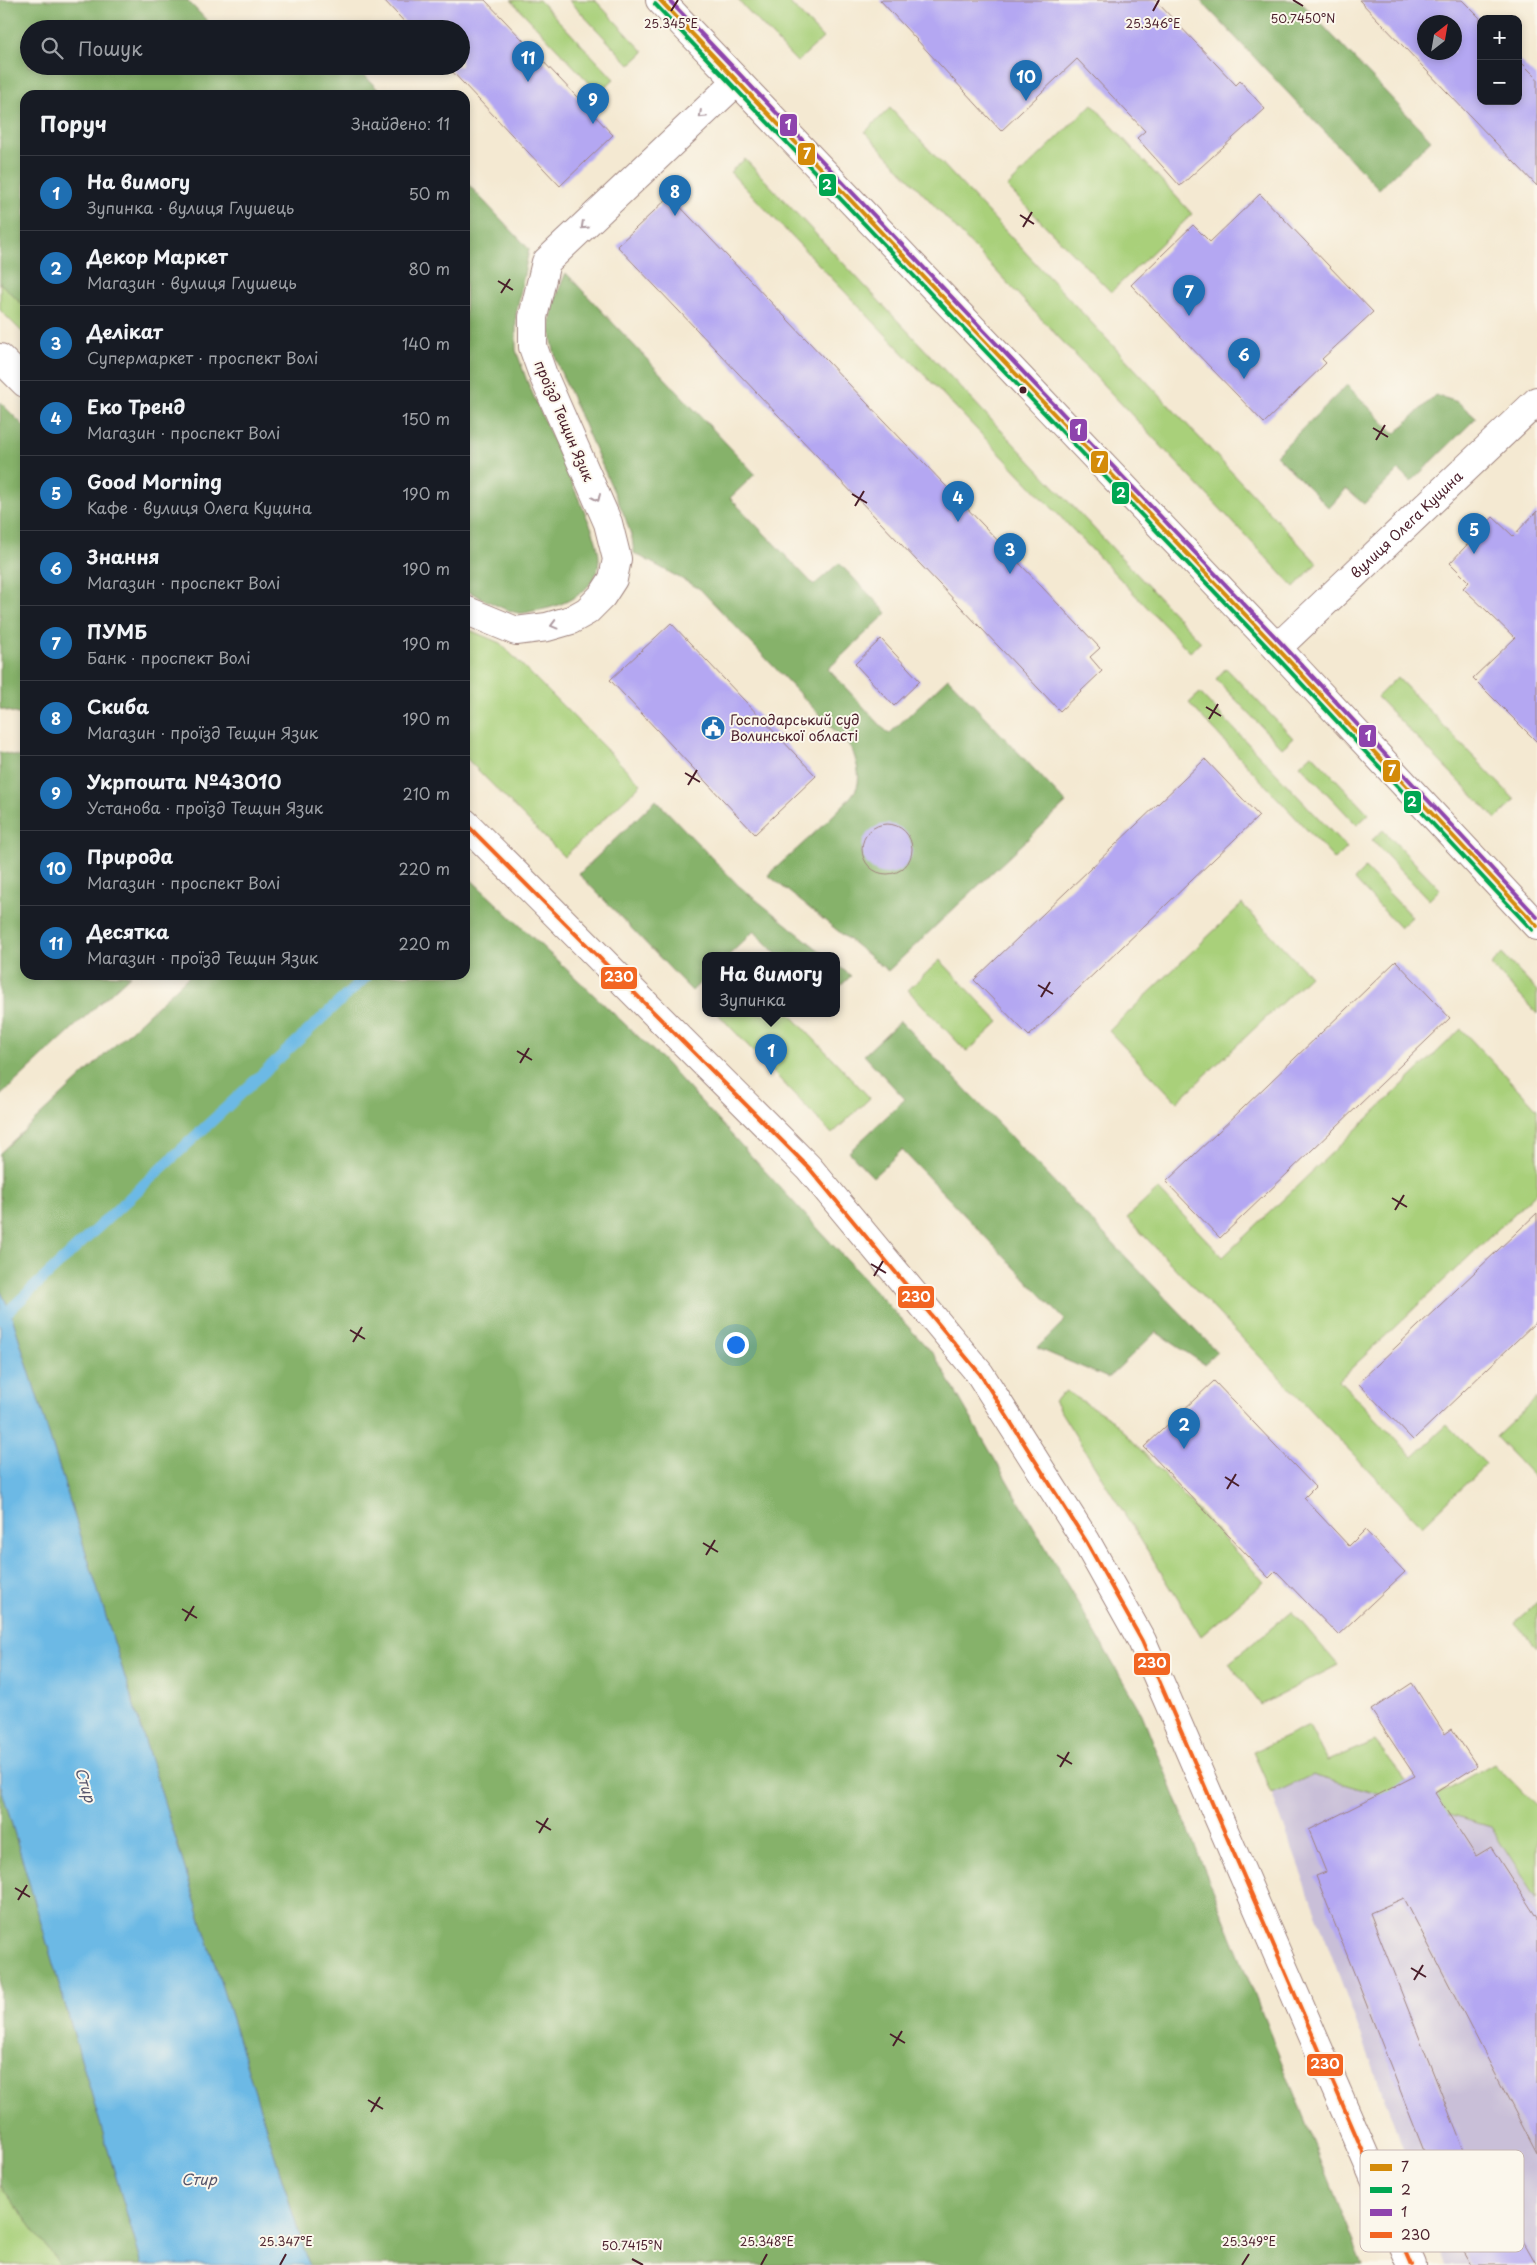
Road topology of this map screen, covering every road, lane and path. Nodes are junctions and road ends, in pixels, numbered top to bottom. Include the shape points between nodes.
1 (660, 0) edge
2 (737, 81) junction
3 (0, 358) edge
4 (20, 378) edge
5 (1537, 401) edge
6 (470, 612) edge
7 (1277, 648) junction
8 (470, 828) edge
9 (1537, 926) edge
10 (1362, 2150) edge
11 (1406, 2252) edge
12 (1412, 2265) edge

1 - 2 street
2 -> 6 street, проїзд Тещин Язик via 546,262 538,292 533,317 533,347 608,523 617,559 613,579 587,611 547,627 516,632
2 - 7 street
3 - 4 street
5 - 7 street, вулиця Олега Куцина
7 - 9 street
8 - 10 street via 809,1168 980,1374 1086,1541 1142,1641
11 - 12 street

